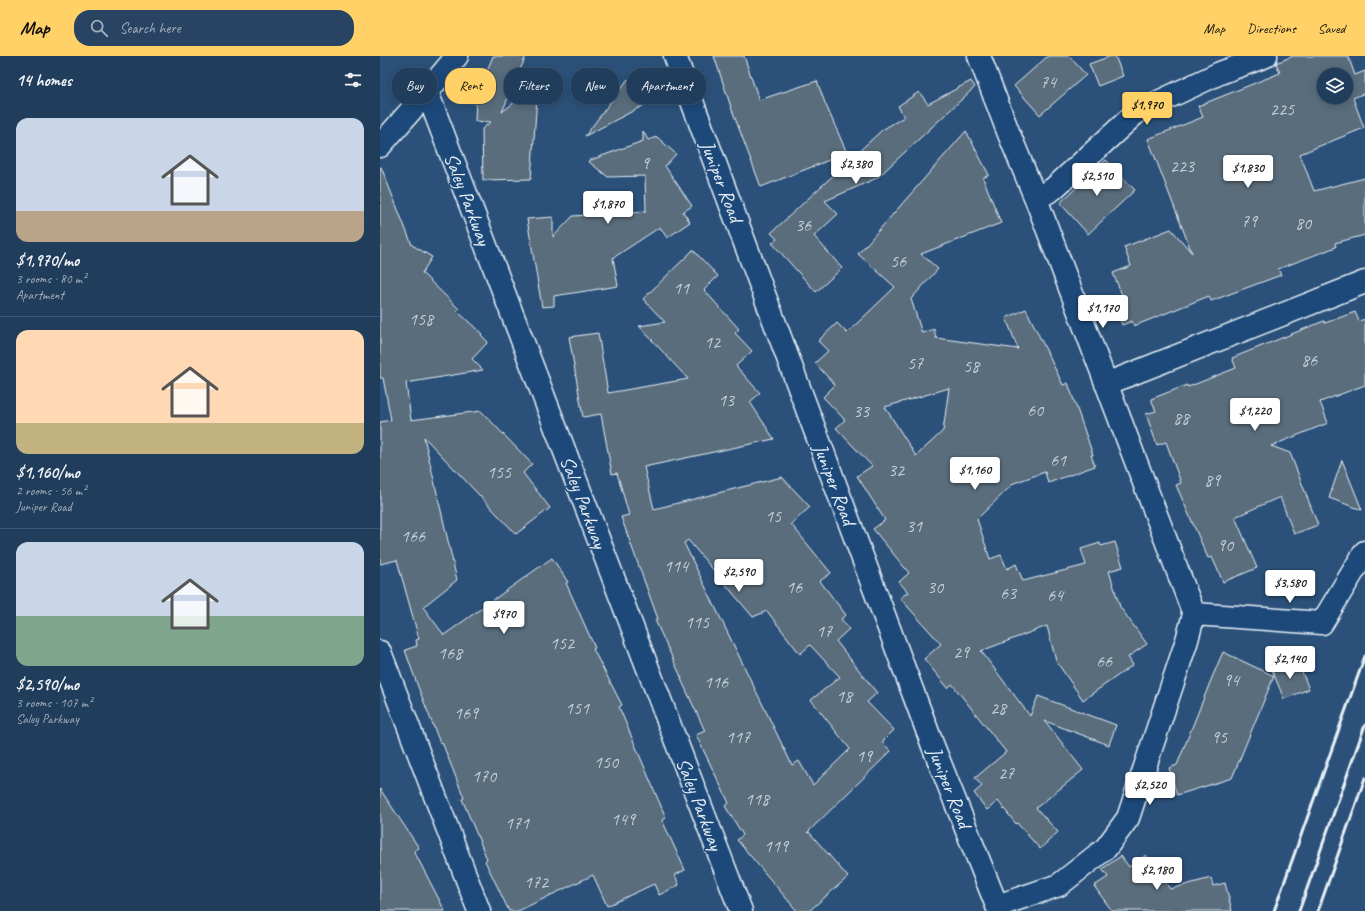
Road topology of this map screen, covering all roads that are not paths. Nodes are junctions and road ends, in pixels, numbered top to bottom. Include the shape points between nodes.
1 (457, 56) edge
2 (675, 56) edge
3 (979, 56) edge
4 (1266, 56) edge
5 (1217, 64) edge
6 (437, 80) edge
7 (417, 104) edge
8 (432, 104) edge
9 (380, 146) edge
10 (1036, 199) junction
11 (1365, 282) edge
12 (1106, 384) junction
13 (1365, 552) edge
14 (1194, 614) junction
15 (380, 652) edge
16 (998, 909) edge
17 (479, 911) edge
18 (741, 911) edge

1 - 6 street
2 - 16 street, Juniper Road via 933,746
3 - 10 street
4 - 5 street
5 - 10 street via 1138,112 1054,188
7 - 9 street
8 - 18 street, Saley Parkway
10 - 12 street
11 - 12 street
12 - 14 street
13 - 14 street via 1322,623
14 - 16 street via 1128,818 1106,848 1059,885
15 - 17 street

